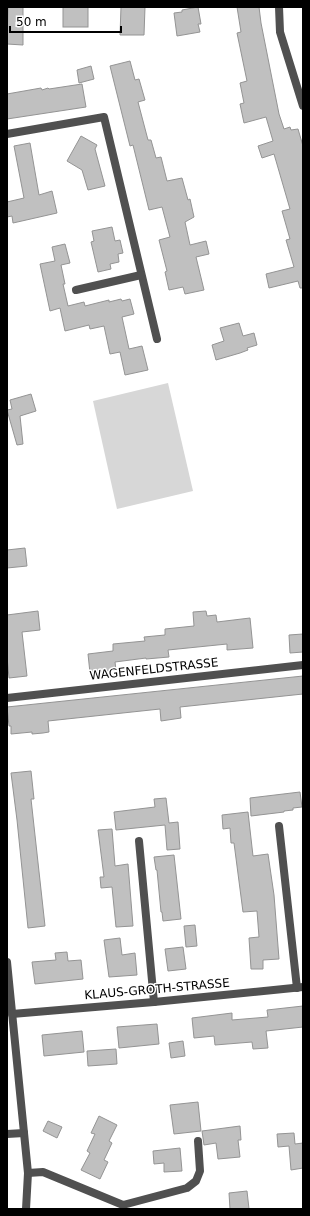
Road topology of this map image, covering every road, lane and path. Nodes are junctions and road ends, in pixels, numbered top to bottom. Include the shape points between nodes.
1 (279, 7) edge
2 (303, 106) edge
3 (7, 134) edge
4 (141, 276) junction
5 (76, 290) dead end
6 (157, 339) dead end
7 (303, 665) edge
8 (7, 698) edge
9 (279, 826) dead end
10 (139, 841) dead end
11 (7, 962) edge
12 (300, 987) edge
13 (154, 1002) junction
14 (12, 1014) junction
15 (24, 1133) junction
16 (7, 1134) edge
17 (198, 1141) dead end
18 (28, 1173) junction
19 (124, 1207) edge
20 (26, 1209) edge

1 - 2 street via 280,32
3 - 4 street via 104,117
4 - 5 street
4 - 6 street
7 - 8 street, WAGENFELDSTRASSE
9 - 12 street
10 - 13 street
11 - 14 street
12 - 13 street, KLAUS-GROTH-STRASSE
13 - 14 street, KLAUS-GROTH-STRASSE
14 - 15 street
15 - 16 street
15 - 18 street
17 - 19 street via 200,1171 196,1181 187,1188
18 - 19 street via 42,1172
18 - 20 street

